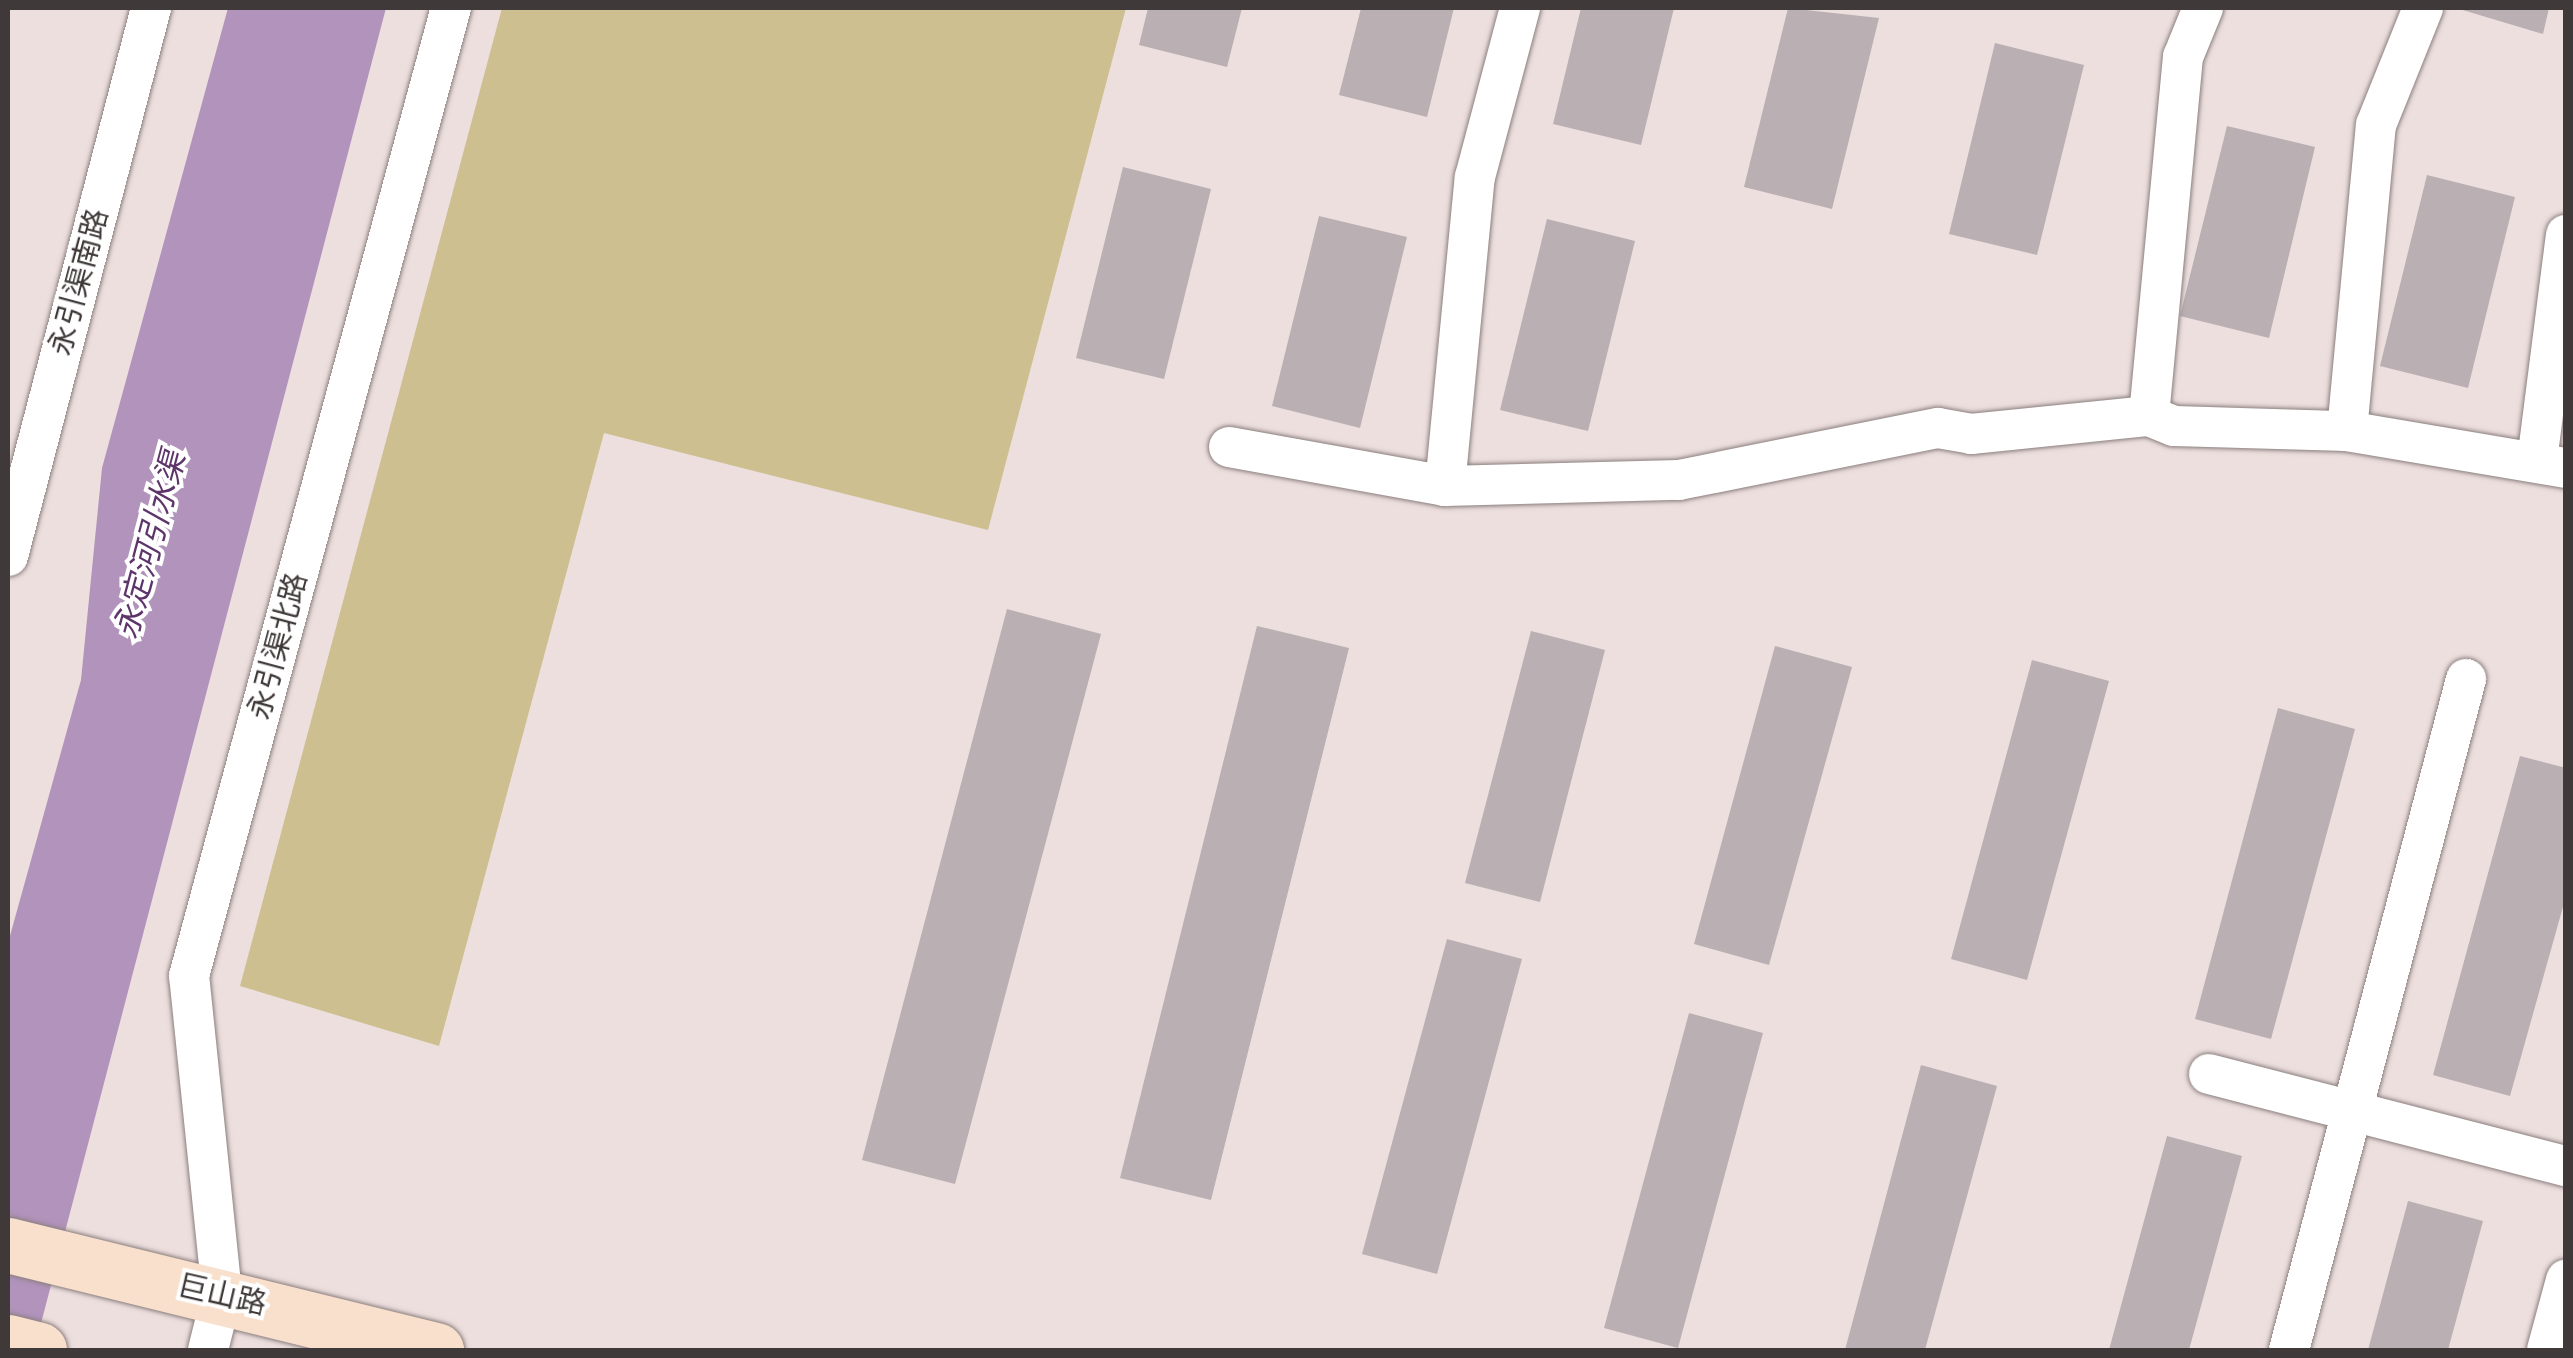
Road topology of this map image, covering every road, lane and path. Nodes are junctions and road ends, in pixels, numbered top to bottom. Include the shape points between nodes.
1 (150, 8) edge
2 (451, 8) edge
3 (1520, 8) edge
4 (2204, 8) edge
5 (2422, 8) edge
6 (2566, 235) edge
7 (2149, 416) junction
8 (2347, 431) junction
9 (1229, 446) dead end
10 (2551, 464) edge
11 (1445, 486) junction
12 (8, 556) edge
13 (2466, 679) dead end
14 (2209, 1074) dead end
15 (2356, 1113) junction
16 (2566, 1166) edge
17 (8, 1244) edge
18 (2566, 1280) edge
19 (222, 1294) junction
20 (8, 1342) edge
21 (39, 1350) edge
22 (208, 1350) edge
23 (436, 1350) edge
24 (2289, 1350) edge
25 (2547, 1350) edge

1 - 12 street, 永引渠南路
2 - 19 street, 永引渠北路 via 188,976
3 - 11 street via 1475,177
4 - 7 street via 2183,58
5 - 8 street via 2376,125
6 - 10 street
7 - 8 street via 2174,426
7 - 11 street via 1970,434 1938,428 1679,480
8 - 10 street via 2511,466
9 - 11 street
13 - 15 street
14 - 15 street
15 - 16 street
15 - 24 street
17 - 19 main road, 巨山路
18 - 25 street
19 - 22 street
19 - 23 main road, 巨山路
20 - 21 main road

